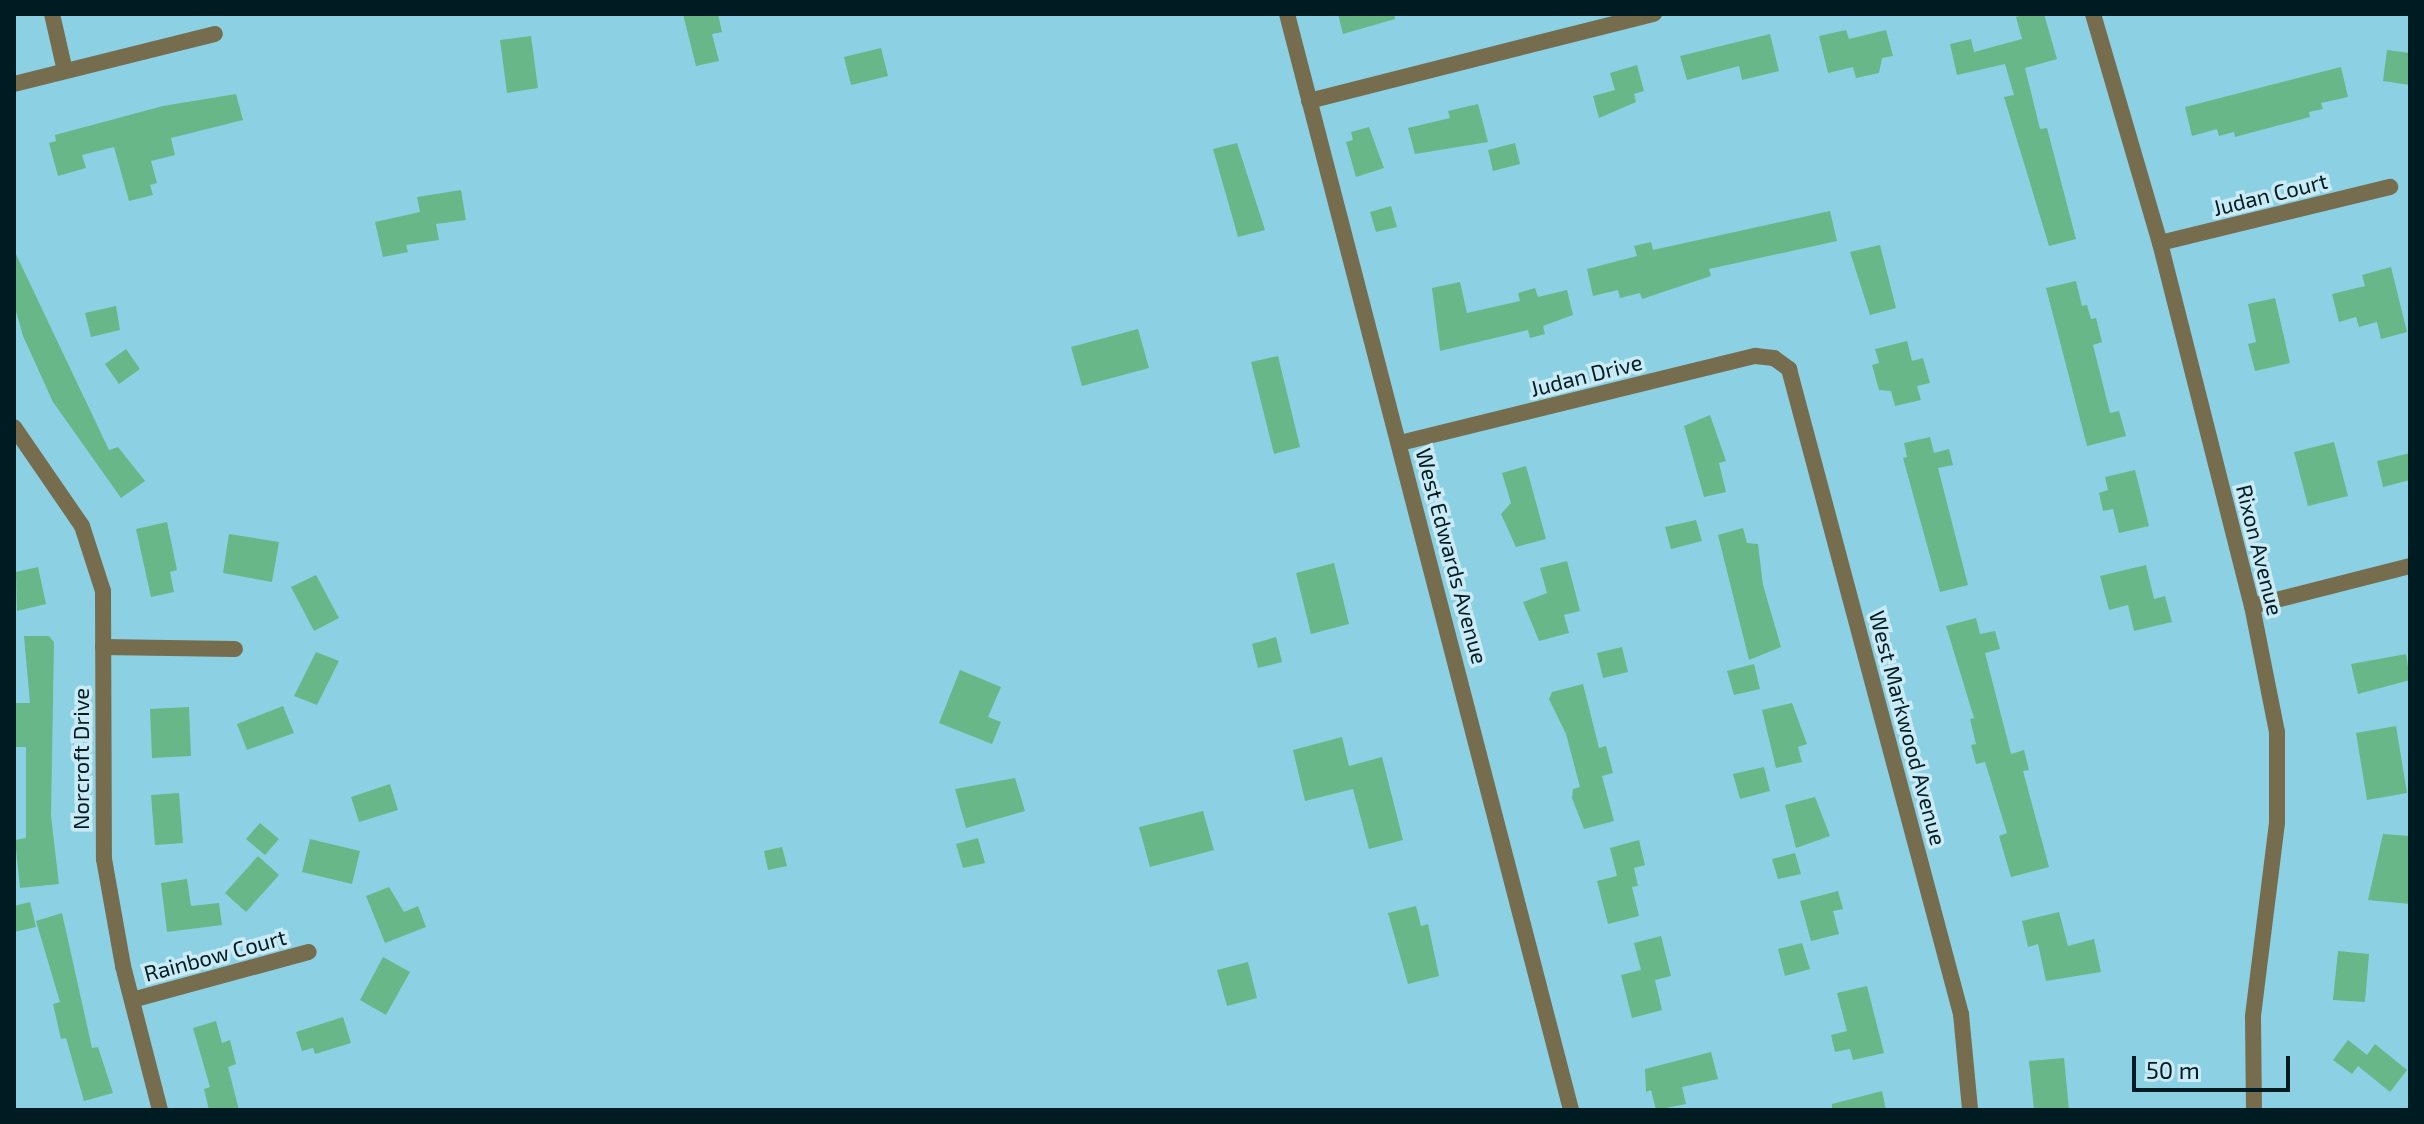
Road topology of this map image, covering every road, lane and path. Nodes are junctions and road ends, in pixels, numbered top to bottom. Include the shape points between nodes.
1 (52, 14) edge
2 (1287, 14) edge
3 (1654, 14) edge
4 (2093, 14) edge
5 (215, 34) dead end
6 (65, 71) junction
7 (14, 84) edge
8 (1309, 101) junction
9 (2390, 187) dead end
10 (2160, 243) junction
11 (1783, 363) joint
12 (14, 427) edge
13 (1400, 443) junction
14 (2410, 566) edge
15 (2252, 606) junction
16 (103, 647) junction
17 (235, 649) dead end
18 (309, 952) dead end
19 (132, 1000) junction
20 (160, 1110) edge
21 (1571, 1110) edge
22 (1970, 1110) edge
23 (2254, 1110) edge

1 - 6 street
2 - 8 street, West Edwards Avenue
3 - 8 street
4 - 10 street, Rixon Avenue
5 - 6 street
6 - 7 street
8 - 13 street, West Edwards Avenue
9 - 10 street, Judan Court
10 - 15 street, Rixon Avenue
11 - 13 street, Judan Drive via 1755,356
11 - 22 street, West Markwood Avenue via 1794,377 1961,1014
12 - 16 street, Norcroft Drive via 82,526 93,553 103,591
13 - 21 street, West Edwards Avenue
14 - 15 street
15 - 23 street, Rixon Avenue via 2279,762 2277,823 2253,1017
16 - 17 street
16 - 19 street, Norcroft Drive via 101,823 113,918
18 - 19 street, Rainbow Court
19 - 20 street, Norcroft Drive

